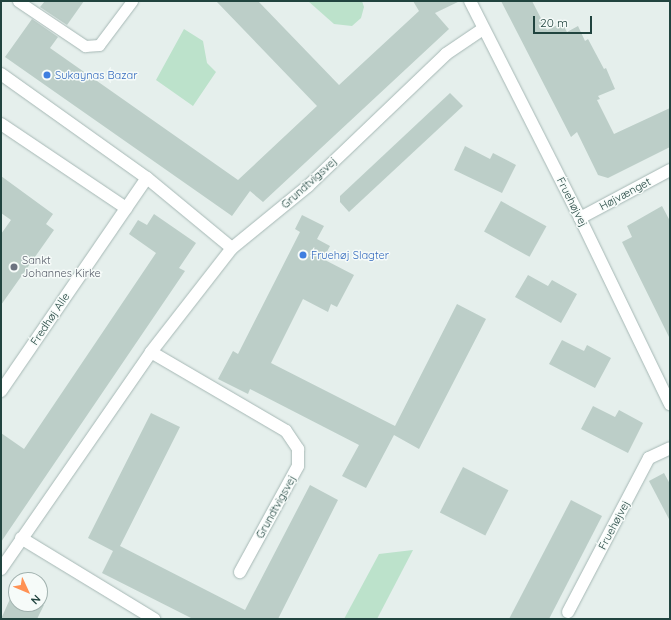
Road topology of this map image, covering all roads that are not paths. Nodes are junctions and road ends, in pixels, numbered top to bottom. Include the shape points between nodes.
1 (18, 1) edge
2 (132, 1) edge
3 (470, 1) edge
4 (483, 29) junction
5 (1, 74) edge
6 (1, 124) edge
7 (670, 170) edge
8 (147, 178) junction
9 (126, 208) junction
10 (580, 218) junction
11 (232, 248) junction
12 (151, 352) junction
13 (1, 391) edge
14 (670, 404) edge
15 (670, 448) edge
16 (21, 538) junction
17 (1, 569) edge
18 (240, 572) dead end
19 (568, 612) dead end
20 (154, 619) edge

1 - 2 lane via 85,46 99,45
3 - 4 street, Fruehøjvej
4 - 10 street, Fruehøjvej
4 - 11 street, Grundtvigsvej via 446,54 308,186
5 - 8 street
6 - 9 street
7 - 10 street, Højvænget
8 - 9 street, Fredhøj Alle
8 - 11 street
9 - 13 street, Fredhøj Alle
10 - 14 street, Fruehøjvej
11 - 12 street, Grundtvigsvej
12 - 16 street, Grundtvigsvej
12 - 18 street, Grundtvigsvej via 286,431 298,449 298,466
15 - 19 street, Fruehøjvej via 649,458
16 - 17 street, Grundtvigsvej
16 - 20 street

